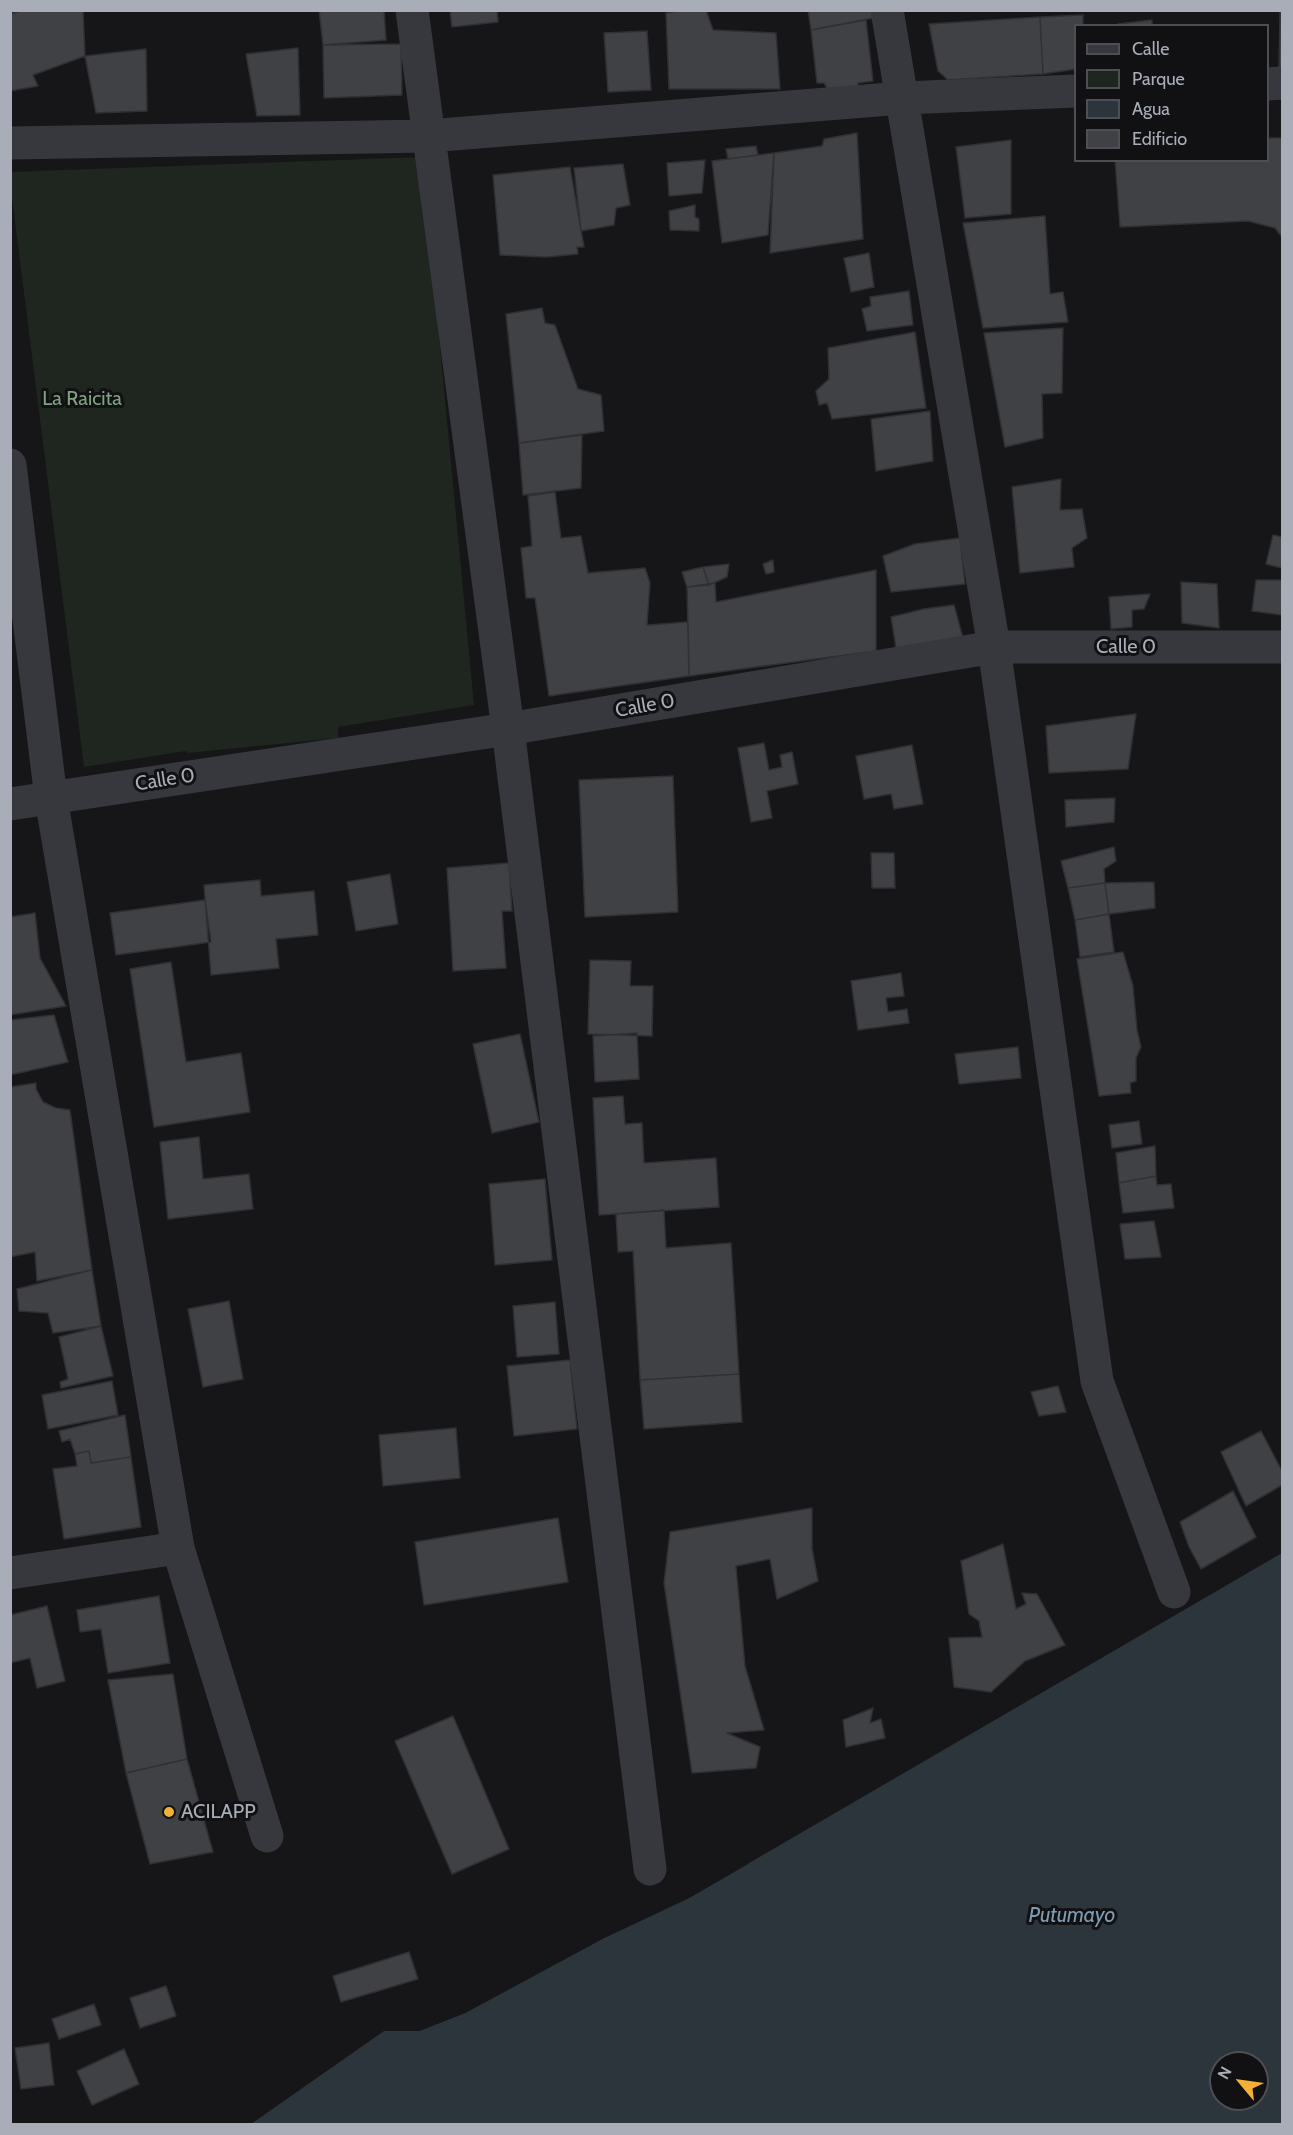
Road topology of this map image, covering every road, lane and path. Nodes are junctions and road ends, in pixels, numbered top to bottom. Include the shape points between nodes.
1 (412, 10) edge
2 (887, 10) edge
3 (1074, 91) edge
4 (902, 98) junction
5 (428, 136) junction
6 (10, 143) edge
7 (10, 465) edge
8 (994, 647) junction
9 (1282, 647) edge
10 (508, 729) junction
11 (51, 798) junction
12 (10, 804) edge
13 (178, 1548) junction
14 (10, 1573) edge
15 (1174, 1592) dead end
16 (267, 1836) dead end
17 (651, 1869) dead end

1 - 5 street
2 - 4 street
3 - 4 street
4 - 5 street
4 - 8 street
5 - 6 street
5 - 10 street
7 - 11 street
8 - 9 street, Calle 0
8 - 10 street, Calle 0
8 - 15 street via 1097,1382
10 - 11 street, Calle 0
10 - 17 street
11 - 12 street, Calle 0
11 - 13 street
13 - 14 street
13 - 16 street

